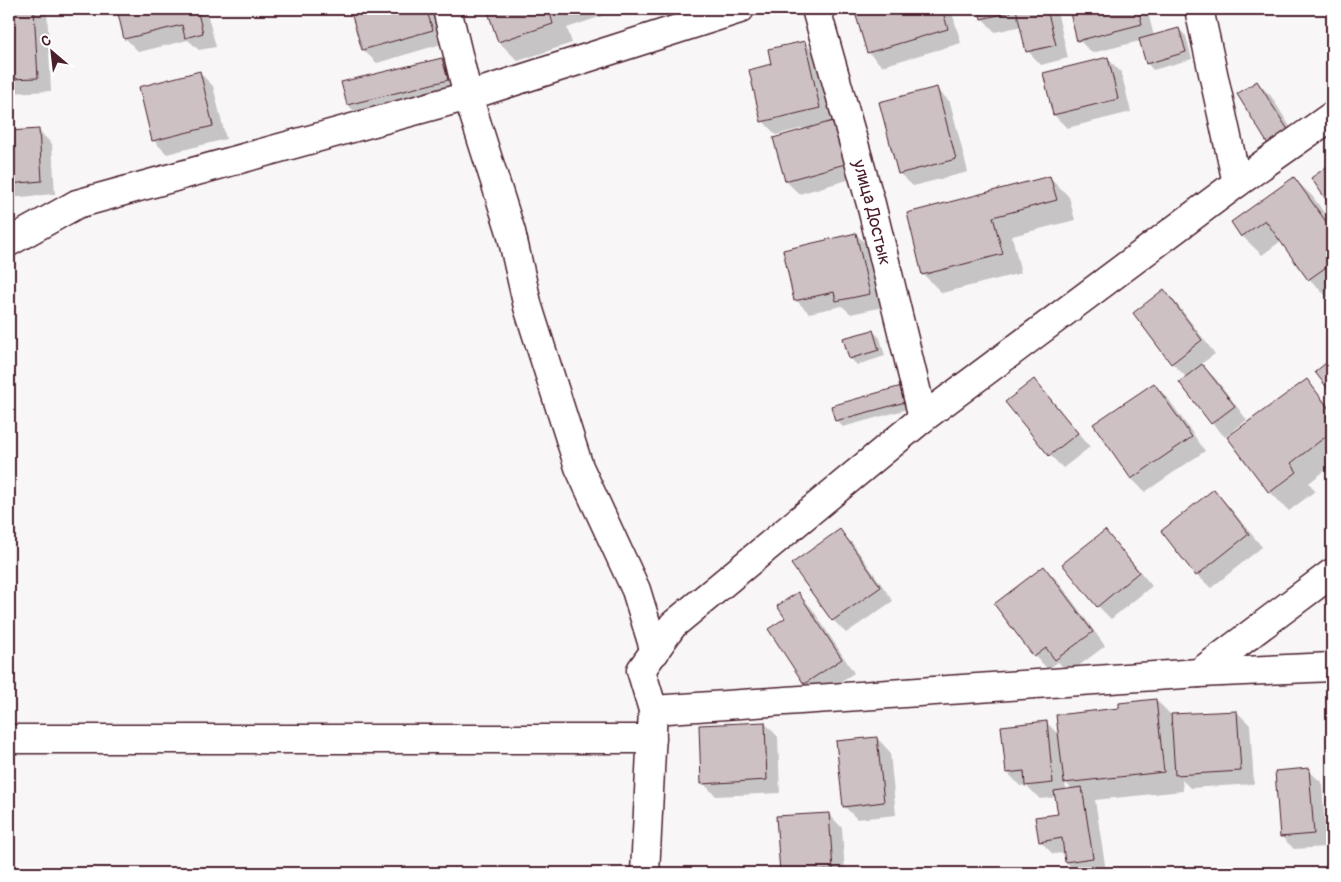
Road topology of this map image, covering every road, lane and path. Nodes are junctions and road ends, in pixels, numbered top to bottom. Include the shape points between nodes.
1 (448, 9) edge
2 (740, 9) edge
3 (816, 9) edge
4 (1199, 9) edge
5 (468, 96) junction
6 (1332, 116) edge
7 (1237, 183) junction
8 (9, 242) edge
9 (923, 418) junction
10 (1332, 573) edge
11 (655, 652) junction
12 (1332, 667) edge
13 (1199, 673) junction
14 (653, 710) junction
15 (9, 739) edge
16 (652, 739) junction
17 (645, 873) edge

1 - 5 street
2 - 5 street
3 - 9 street, улица Достык via 871,204
4 - 7 street
5 - 8 street via 77,204
5 - 11 street via 511,232 528,307 579,467 636,590
6 - 7 street
7 - 9 street
9 - 11 street via 674,625
10 - 13 street
11 - 14 street via 642,670
12 - 13 street
13 - 14 street
14 - 16 street
15 - 16 street
16 - 17 street

